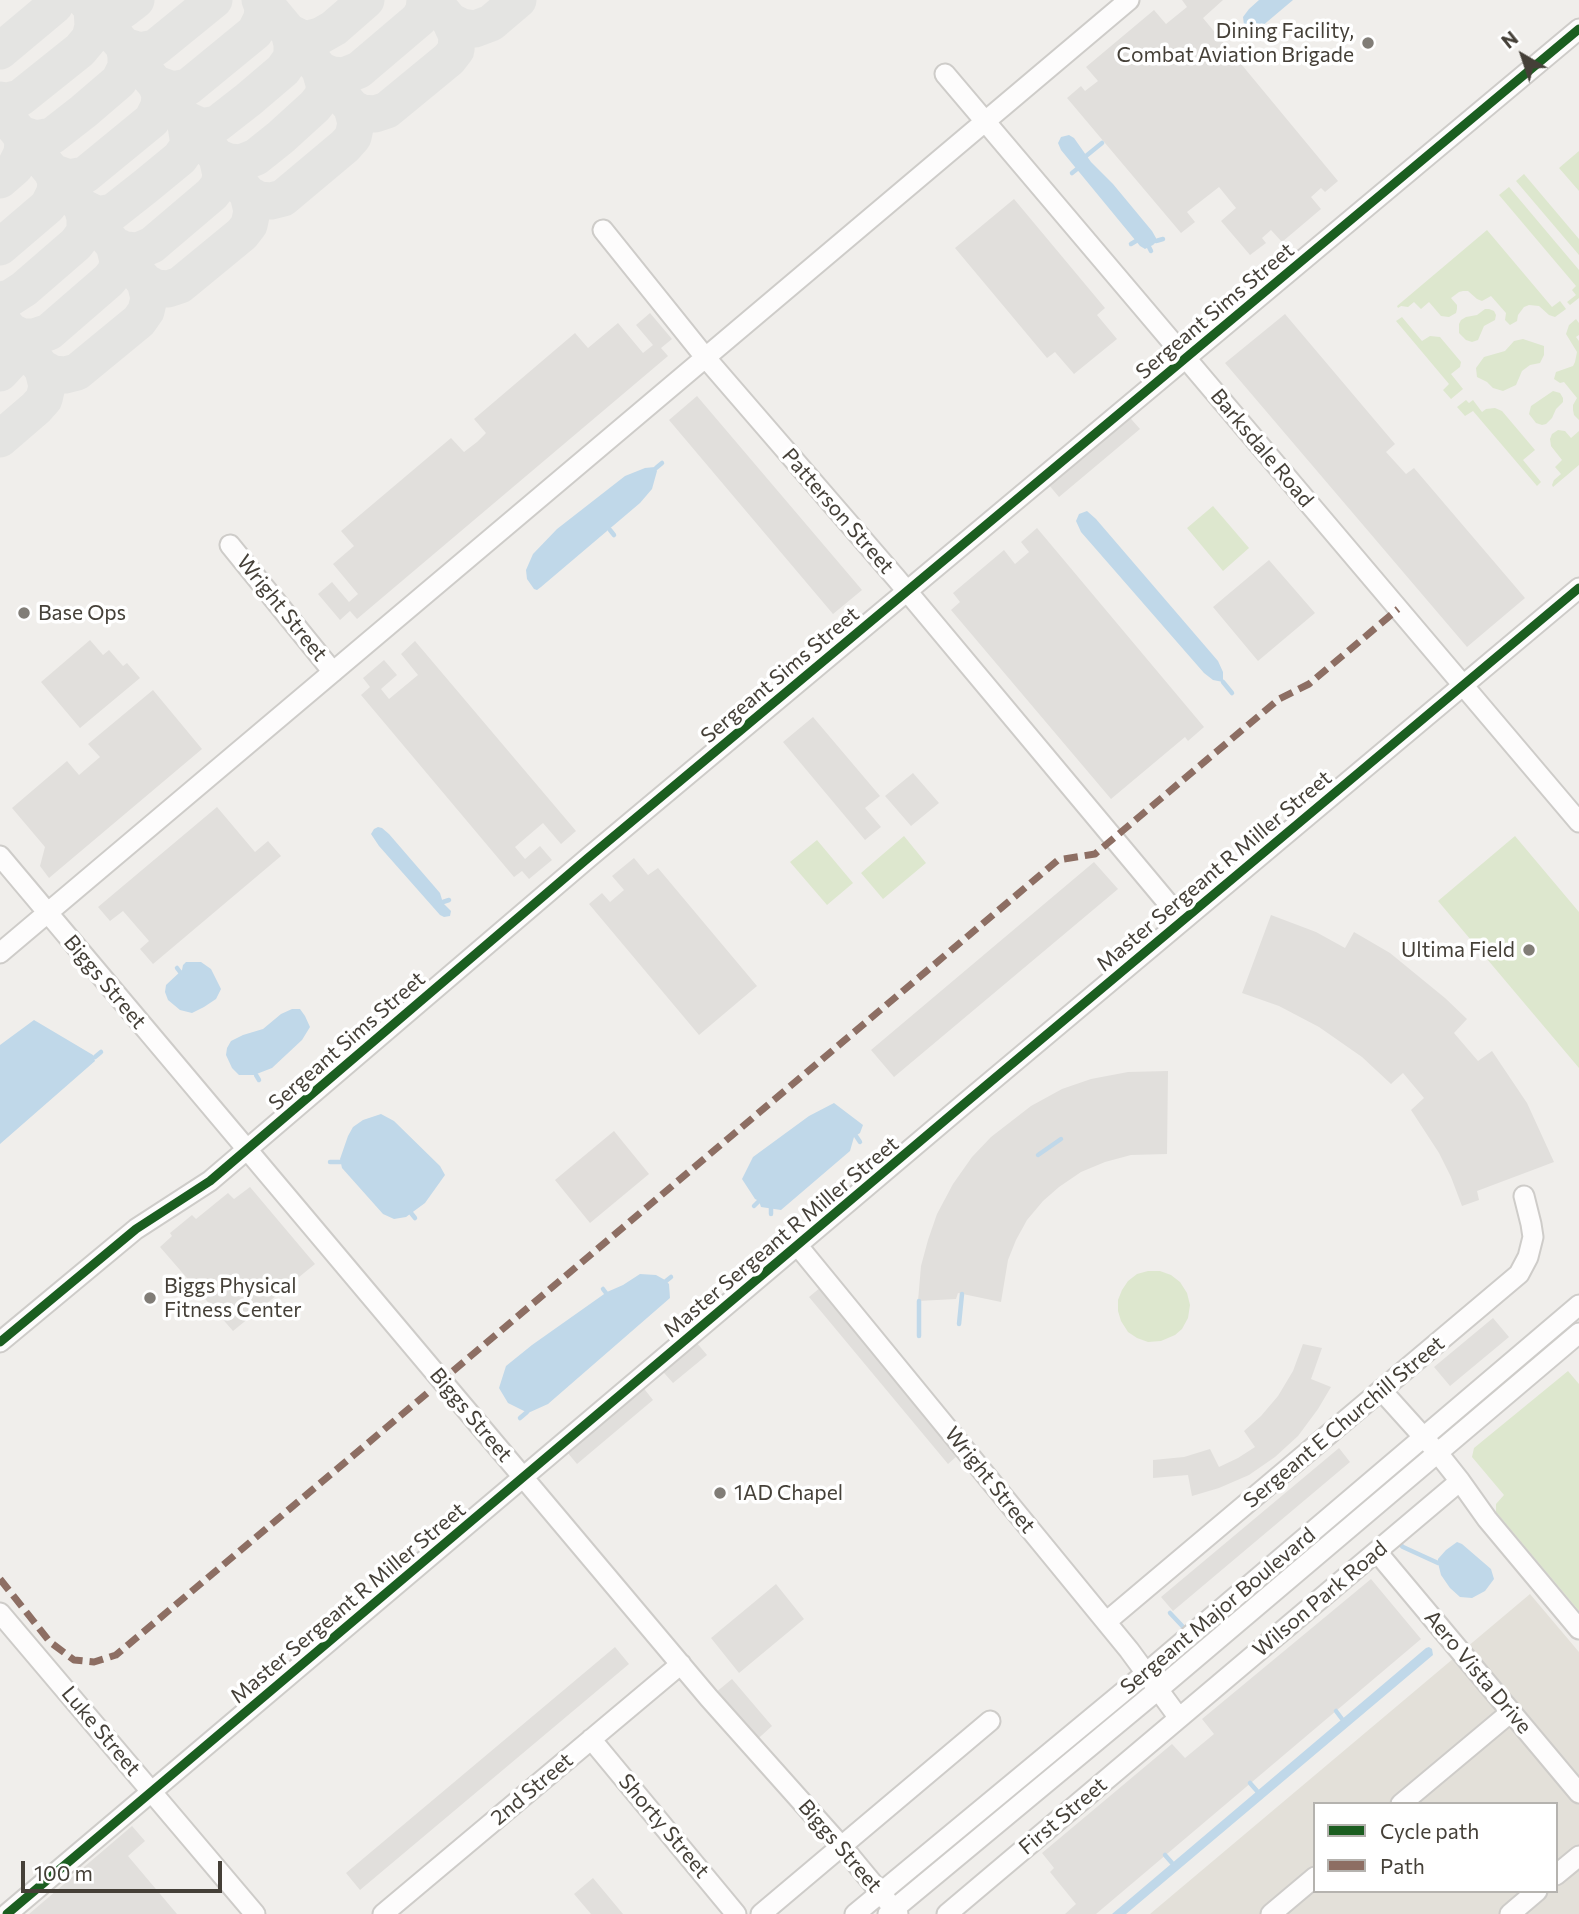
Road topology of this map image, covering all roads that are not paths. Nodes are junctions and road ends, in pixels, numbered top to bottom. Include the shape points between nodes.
1 (1129, 0) edge
2 (1579, 29) edge
3 (946, 74) dead end
4 (986, 122) junction
5 (603, 230) dead end
6 (705, 357) junction
7 (1186, 359) junction
8 (230, 545) dead end
9 (1579, 588) edge
10 (907, 592) junction
11 (333, 672) junction
12 (1463, 684) junction
13 (1579, 822) edge
14 (0, 856) edge
15 (47, 913) junction
16 (1182, 920) junction
17 (0, 953) edge
18 (247, 1150) junction
19 (1524, 1196) dead end
20 (797, 1246) junction
21 (1579, 1305) edge
22 (1579, 1333) edge
23 (0, 1342) edge
24 (1382, 1391) junction
25 (1423, 1437) junction
26 (1437, 1452) junction
27 (524, 1478) junction
28 (1460, 1481) junction
29 (1377, 1552) junction
30 (0, 1613) edge
31 (1106, 1622) junction
32 (1579, 1629) edge
33 (681, 1664) junction
34 (1146, 1673) junction
35 (1158, 1689) junction
36 (1511, 1712) junction
37 (1179, 1718) junction
38 (990, 1721) dead end
39 (591, 1739) junction
40 (152, 1791) junction
41 (1579, 1793) edge
42 (1404, 1802) edge
43 (841, 1846) junction
44 (1579, 1856) edge
45 (1558, 1873) edge
46 (1313, 1879) edge
47 (881, 1892) junction
48 (1535, 1893) edge
49 (893, 1912) edge
50 (7, 1914) edge
51 (255, 1914) edge
52 (383, 1914) edge
53 (736, 1914) edge
54 (761, 1914) edge
55 (855, 1914) edge
56 (947, 1914) edge
57 (1271, 1914) edge
58 (1510, 1914) edge

1 - 4 street
2 - 7 street, Sergeant Sims Street
3 - 4 street, Barksdale Road
4 - 6 street
4 - 7 street, Barksdale Road
5 - 6 street, Patterson Street
6 - 10 street, Patterson Street
6 - 11 street
7 - 10 street, Sergeant Sims Street
7 - 12 street, Barksdale Road
8 - 11 street, Wright Street
9 - 12 street, Master Sergeant R Miller Street
10 - 16 street, Patterson Street
10 - 18 street, Sergeant Sims Street
11 - 15 street
12 - 13 street, Barksdale Road
12 - 16 street, Master Sergeant R Miller Street
14 - 15 street, Biggs Street
15 - 17 street
15 - 18 street, Biggs Street
16 - 20 street, Master Sergeant R Miller Street
18 - 23 street, Sergeant Sims Street via 210,1181 136,1229
18 - 27 street, Biggs Street
19 - 24 street, Sergeant E Churchill Street via 1533,1237 1519,1274
20 - 27 street, Master Sergeant R Miller Street
20 - 31 street, Wright Street
21 - 25 street, Sergeant Major Boulevard
22 - 26 street, Sergeant Major Boulevard
24 - 25 street
24 - 31 street, Sergeant E Churchill Street
25 - 26 street
25 - 34 street, Sergeant Major Boulevard
26 - 28 street
26 - 35 street, Sergeant Major Boulevard
27 - 33 street, Biggs Street
27 - 40 street, Master Sergeant R Miller Street
28 - 29 street, Wilson Park Road
28 - 32 street
29 - 36 street, Aero Vista Drive
29 - 37 street, Wilson Park Road
30 - 40 street, Luke Street
31 - 34 street, Wright Street
33 - 39 street, 2nd Street
33 - 43 street, Biggs Street
34 - 35 street, Wright Street
34 - 47 street, Sergeant Major Boulevard
35 - 37 street, Wright Street
35 - 49 street, Sergeant Major Boulevard
36 - 41 street, Aero Vista Drive
36 - 42 street
37 - 56 street, First Street
38 - 43 street
39 - 52 street, 2nd Street
39 - 53 street, Shorty Street
40 - 50 street, Master Sergeant R Miller Street
40 - 51 street, Luke Street
43 - 47 street, Biggs Street
43 - 54 street
44 - 45 street
46 - 57 street
47 - 49 street, Biggs Street
47 - 55 street, Sergeant Major Boulevard
48 - 58 street

